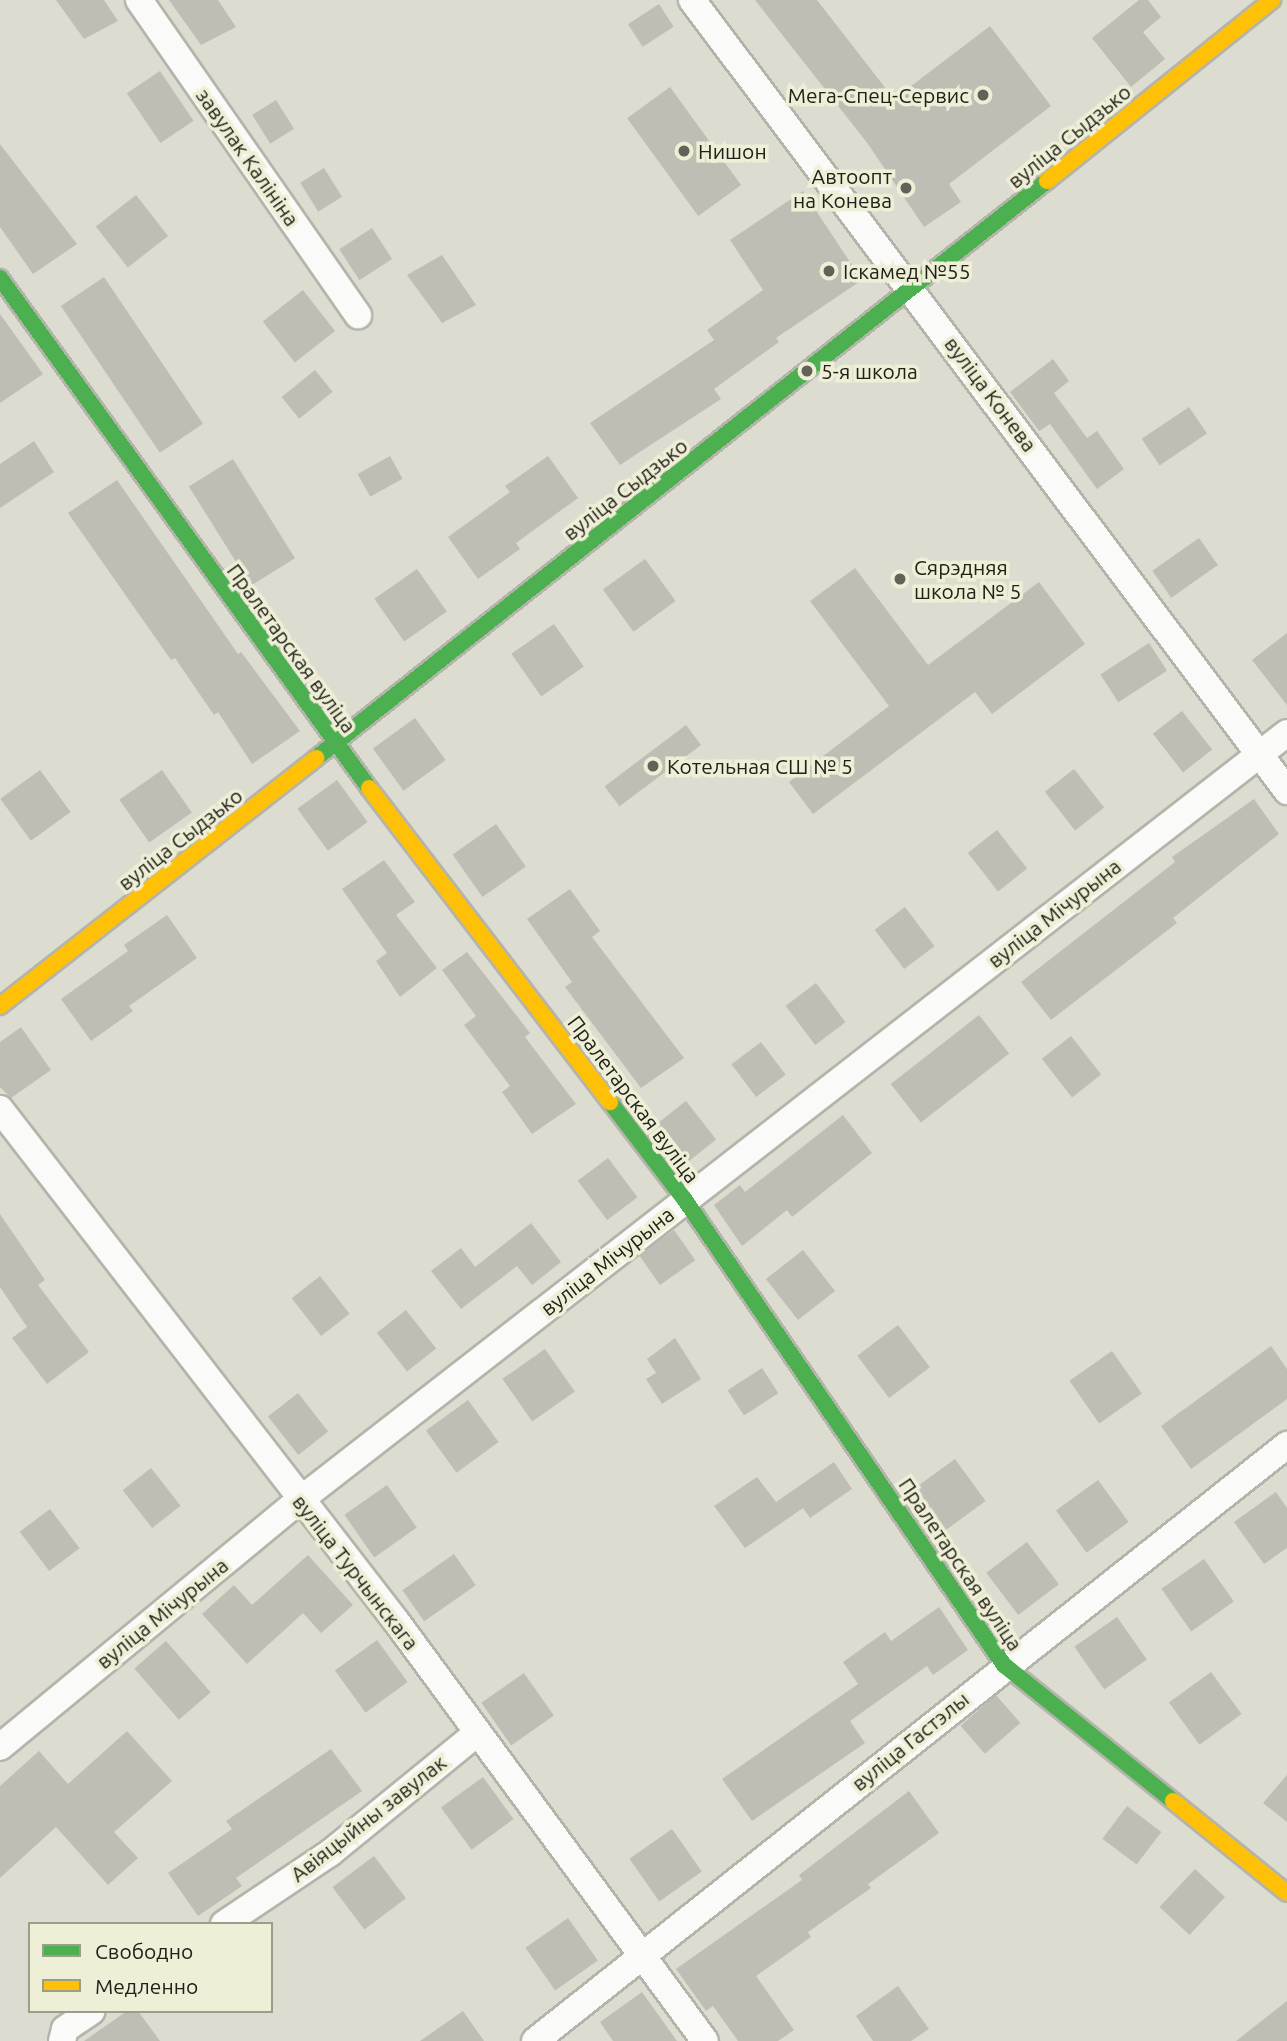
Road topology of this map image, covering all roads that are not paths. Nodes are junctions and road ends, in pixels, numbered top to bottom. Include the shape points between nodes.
1 (139, 0) edge
2 (692, 0) edge
3 (1272, 0) edge
4 (0, 278) edge
5 (913, 289) junction
6 (358, 315) dead end
7 (1287, 733) edge
8 (336, 744) junction
9 (1259, 754) junction
10 (1287, 791) edge
11 (0, 1006) edge
12 (0, 1108) edge
13 (685, 1200) junction
14 (1287, 1444) edge
15 (300, 1500) junction
16 (1004, 1665) junction
17 (476, 1734) junction
18 (0, 1747) edge
19 (1287, 1893) edge
20 (227, 1922) edge
21 (643, 1956) junction
22 (89, 2013) edge
23 (62, 2041) edge
24 (535, 2041) edge
25 (705, 2041) edge

1 - 6 street, завулак Калініна
2 - 5 street, вуліца Конева
3 - 5 street, вуліца Сыдзько
4 - 8 street, Пралетарская вуліца
5 - 8 street, вуліца Сыдзько
5 - 9 street, вуліца Конева
7 - 9 street, вуліца Мічурына
8 - 11 street, вуліца Сыдзько
8 - 13 street, Пралетарская вуліца
9 - 10 street, вуліца Конева
9 - 13 street, вуліца Мічурына
12 - 15 street, вуліца Турчынскага
13 - 15 street, вуліца Мічурына
13 - 16 street, Пралетарская вуліца
14 - 16 street, вуліца Гастэлы
15 - 17 street, вуліца Турчынскага via 396,1621
15 - 18 street, вуліца Мічурына
16 - 19 street, Пралетарская вуліца
16 - 21 street, вуліца Гастэлы
17 - 20 street, Авіяцыйны завулак via 330,1853
17 - 21 street, вуліца Турчынскага
21 - 24 street, вуліца Гастэлы
21 - 25 street, вуліца Турчынскага
22 - 23 street via 65,2029

